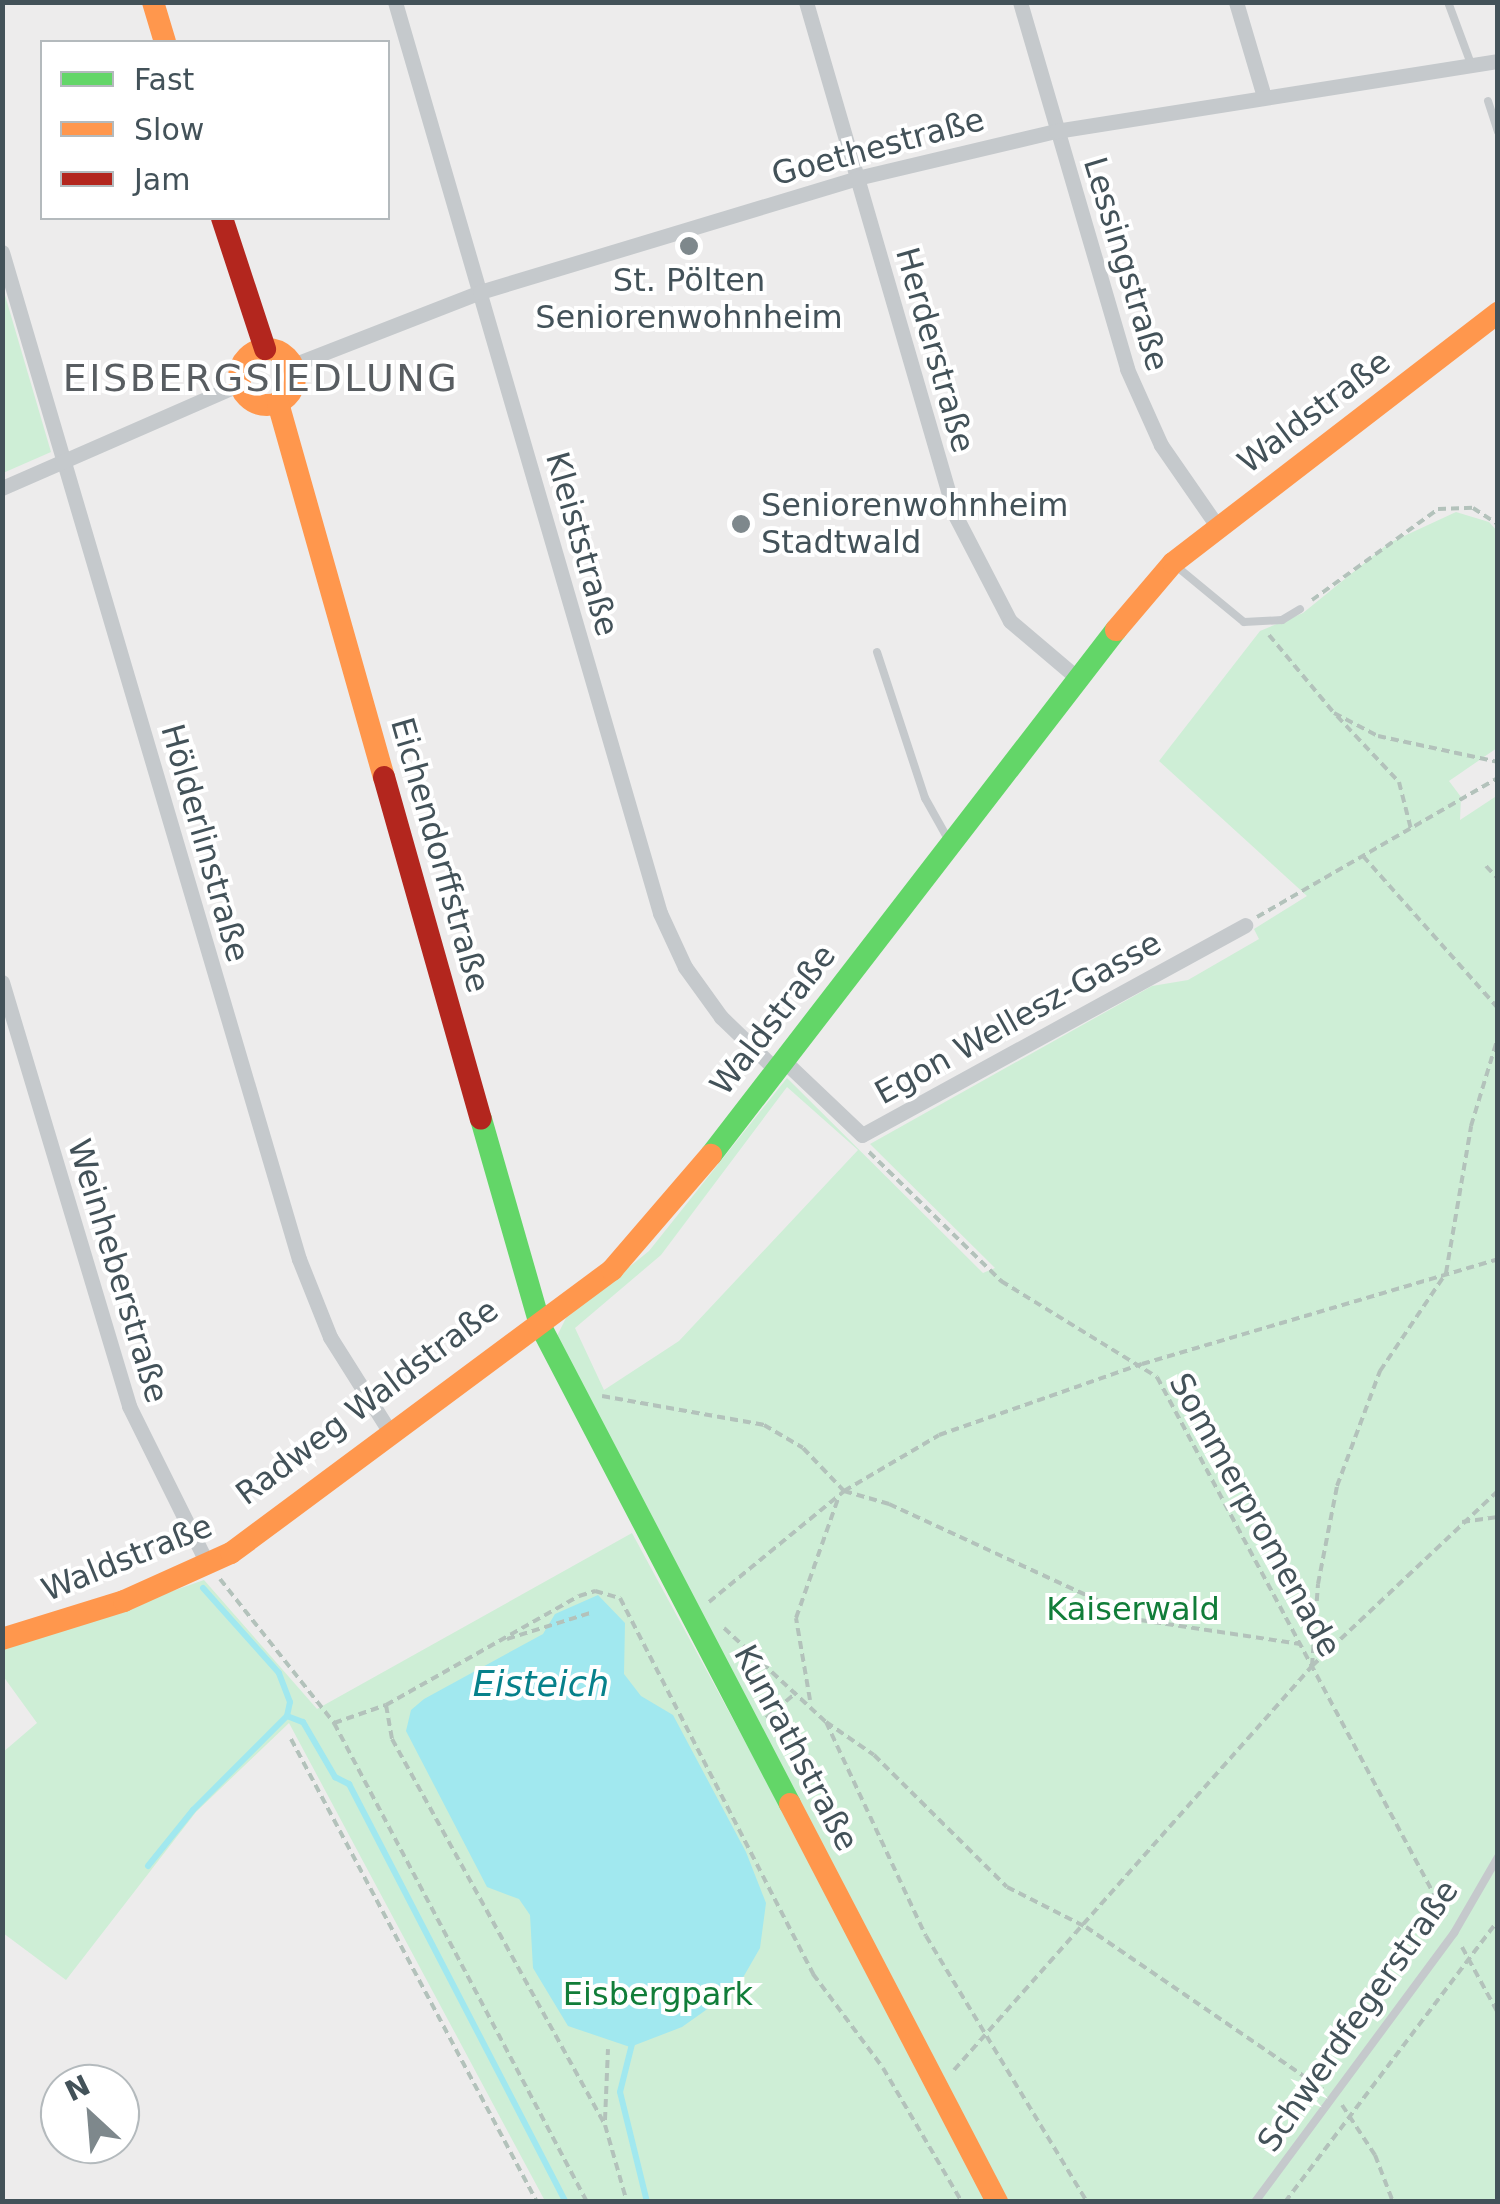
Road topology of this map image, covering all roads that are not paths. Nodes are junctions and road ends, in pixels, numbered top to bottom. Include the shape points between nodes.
1 (153, 2) edge
2 (395, 2) edge
3 (806, 2) edge
4 (1020, 2) edge
5 (1236, 2) edge
6 (1448, 2) edge
7 (163, 40) edge
8 (1498, 61) edge
9 (1471, 65) junction
10 (1263, 94) junction
11 (1488, 101) dead end
12 (1056, 130) junction
13 (1498, 132) edge
14 (857, 178) junction
15 (223, 220) edge
16 (2, 252) edge
17 (480, 292) junction
18 (1498, 313) edge
19 (265, 349) junction
20 (293, 366) junction
21 (240, 384) junction
22 (278, 403) junction
23 (64, 461) junction
24 (2, 488) edge
25 (1217, 526) junction
26 (1173, 562) junction
27 (1300, 609) road end
28 (876, 652) dead end
29 (1076, 677) junction
30 (950, 843) junction
31 (1245, 924) road end
32 (2, 982) edge
33 (778, 1064) junction
34 (540, 1325) junction
35 (391, 1434) junction
36 (208, 1565) junction
37 (2, 1640) edge
38 (1498, 1857) edge
39 (997, 2202) edge
40 (1256, 2202) edge

1 - 7 street
2 - 17 street, Kleiststraße
3 - 14 street, Herderstraße
4 - 12 street, Lessingstraße
5 - 10 street
6 - 9 lane
8 - 9 street, Goethestraße
9 - 10 street, Goethestraße
10 - 12 street, Goethestraße
11 - 13 lane
12 - 14 street, Goethestraße
12 - 25 street, Lessingstraße via 1126,369 1161,445
14 - 17 street, Goethestraße
14 - 29 street, Herderstraße via 955,515 1010,620
15 - 19 street
16 - 23 street, Hölderlinstraße
17 - 20 street, Goethestraße
17 - 33 street, Kleiststraße via 660,913 685,966 721,1017
18 - 25 street, Waldstraße
19 - 20 street
19 - 21 street via 246,359
20 - 22 street via 293,388
21 - 22 street via 256,403
21 - 23 street
22 - 34 street, Eichendorffstraße
23 - 24 street
23 - 35 street, Hölderlinstraße via 299,1259 330,1338
25 - 26 street, Waldstraße
26 - 27 lane via 1244,622
26 - 29 street, Waldstraße
28 - 30 lane via 925,798
29 - 30 street, Waldstraße
30 - 33 street, Waldstraße
31 - 33 street, Egon Wellesz-Gasse via 862,1135
32 - 36 street, Weinheberstraße via 129,1406
33 - 34 street, Waldstraße via 642,1242
34 - 35 street, Waldstraße
34 - 39 street, Kunrathstraße
35 - 36 street, Waldstraße via 258,1536
36 - 37 street, Waldstraße via 84,1616
38 - 40 lane, Schwerdfegerstraße via 1454,1933

